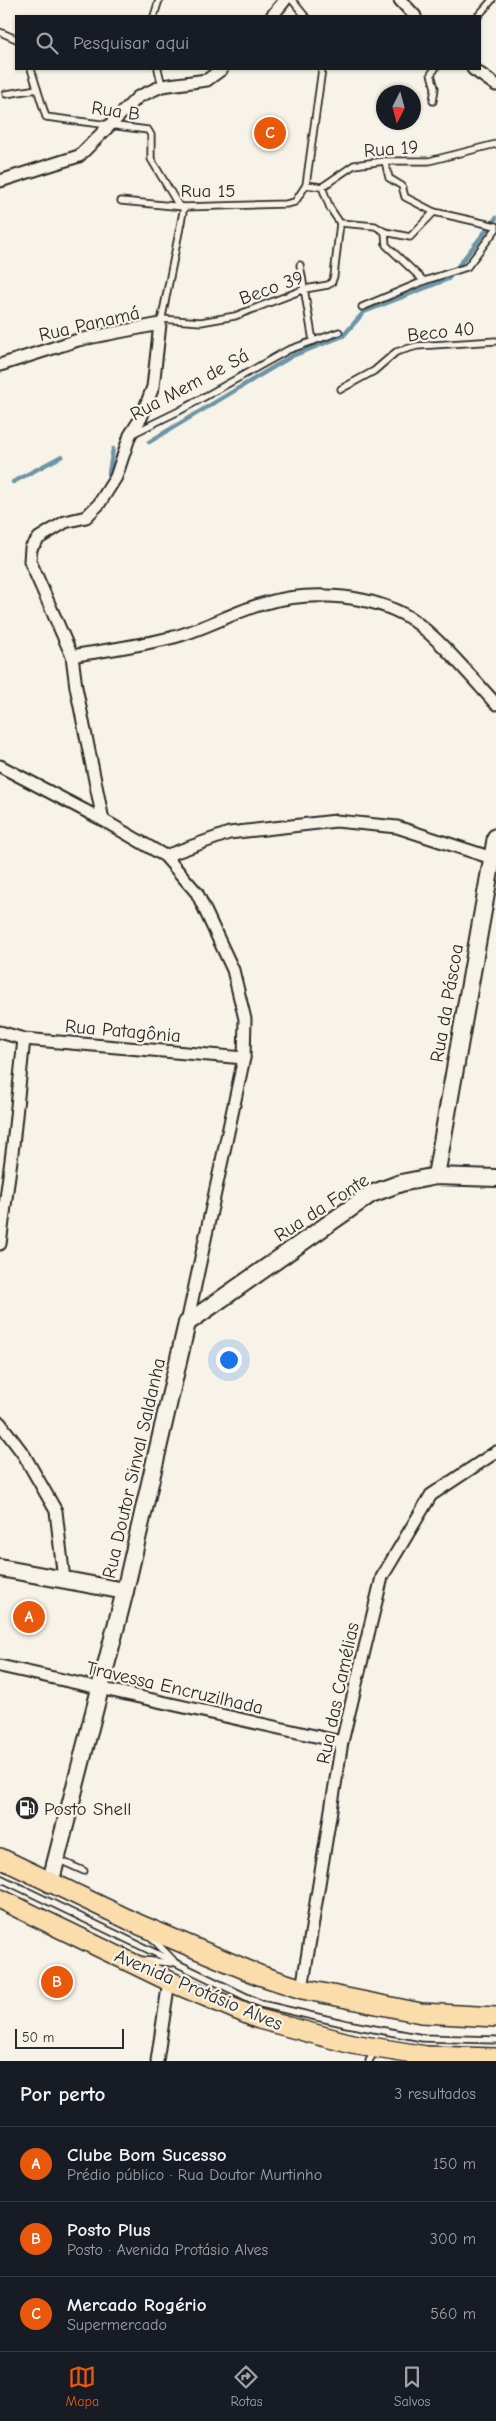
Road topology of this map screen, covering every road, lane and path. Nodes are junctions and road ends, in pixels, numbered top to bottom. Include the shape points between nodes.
1 (159, 0) edge
2 (285, 0) edge
3 (292, 0) edge
4 (400, 0) edge
5 (492, 0) edge
6 (154, 15) edge
7 (273, 15) edge
8 (303, 15) edge
9 (414, 15) edge
10 (479, 15) edge
11 (0, 32) edge
12 (15, 39) edge
13 (31, 70) edge
14 (158, 70) edge
15 (221, 70) edge
16 (322, 70) edge
17 (434, 70) edge
18 (474, 70) edge
19 (496, 85) edge
20 (162, 86) junction
21 (37, 89) junction
22 (6, 94) dead end
23 (433, 101) dead end
24 (110, 124) junction
25 (496, 144) edge
26 (385, 161) junction
27 (0, 181) edge
28 (306, 185) junction
29 (322, 187) junction
30 (121, 201) dead end
31 (182, 207) junction
32 (434, 212) junction
33 (340, 223) junction
34 (496, 227) edge
35 (385, 232) junction
36 (300, 264) dead end
37 (424, 281) junction
38 (303, 291) junction
39 (362, 307) dead end
40 (161, 322) junction
41 (339, 332) dead end
42 (313, 341) junction
43 (496, 341) edge
44 (0, 365) edge
45 (341, 389) dead end
46 (130, 435) junction
47 (72, 656) junction
48 (496, 704) edge
49 (0, 766) edge
50 (104, 820) junction
51 (496, 837) edge
52 (165, 856) junction
53 (492, 858) junction
54 (0, 1032) edge
55 (24, 1039) junction
56 (244, 1058) junction
57 (436, 1176) junction
58 (496, 1178) edge
59 (0, 1244) edge
60 (187, 1322) junction
61 (0, 1423) edge
62 (496, 1452) edge
63 (0, 1568) edge
64 (64, 1580) junction
65 (125, 1592) junction
66 (0, 1666) edge
67 (101, 1689) junction
68 (342, 1742) junction
69 (0, 1858) edge
70 (57, 1859) junction
71 (84, 1871) dead end
72 (0, 1878) edge
73 (50, 1884) junction
74 (0, 1899) edge
75 (140, 1925) junction
76 (121, 1958) junction
77 (176, 1963) junction
78 (169, 1981) junction
79 (302, 1989) junction
80 (496, 2017) edge
81 (496, 2040) edge
82 (373, 2054) edge
83 (496, 2058) edge
84 (157, 2061) edge

1 - 6 lane
2 - 7 street
3 - 8 lane
4 - 9 street
5 - 10 lane
11 - 12 lane
13 - 21 lane, Rua B
14 - 20 lane
15 - 20 street via 207,80
16 - 28 lane
17 - 23 lane via 431,74 436,88
18 - 19 street
20 - 24 street via 138,97
21 - 22 lane
21 - 24 lane, Rua B via 46,117
24 - 27 street via 79,156
24 - 31 lane, Rua B via 148,130 151,160
25 - 26 lane, Rua 19 via 429,161
26 - 29 lane, Rua 19 via 354,165
26 - 32 lane via 389,178 402,186 405,197
28 - 29 lane
28 - 31 lane, Rua 15 via 295,202 286,204
29 - 33 lane
30 - 31 lane, Rua 15
31 - 40 lane
32 - 34 lane
32 - 35 lane via 410,237
33 - 35 lane via 375,226
33 - 38 lane, Beco 39 via 332,282
34 - 37 lane via 467,266
35 - 37 lane via 386,245
36 - 38 lane
37 - 39 lane
38 - 40 lane, Beco 39 via 235,316 200,322
38 - 42 lane
40 - 44 street, Rua Panamá via 78,340
40 - 46 street, Rua Panamá via 153,387 141,418
41 - 42 lane, Rua Mem de Sá
42 - 46 lane, Rua Mem de Sá via 288,350
43 - 45 lane, Beco 40 via 417,346 396,352 374,371
46 - 47 street, Rua Mem de Sá via 116,478 99,504 86,517 65,522 38,538 31,548 30,561
47 - 48 street via 171,638 263,603 334,596 368,601 404,614 433,637
47 - 50 street
49 - 50 street, Rua Doutor Sinval Saldanha
50 - 52 street, Rua Doutor Sinval Saldanha
51 - 53 street, Rua da Páscoa
52 - 53 street via 229,833 336,821 397,827
52 - 56 street, Rua Doutor Sinval Saldanha via 197,893 233,970 245,1019
53 - 57 street, Rua da Páscoa
54 - 55 street, Rua Patagônia
55 - 56 street, Rua Patagônia
55 - 59 street via 14,1146
56 - 60 street, Rua Doutor Sinval Saldanha
57 - 58 street, Rua da Fonte
57 - 60 street, Rua da Fonte via 401,1183 371,1194
60 - 65 street, Rua Doutor Sinval Saldanha
61 - 64 street via 24,1455 56,1511
62 - 68 street, Rua das Camélias via 431,1495 382,1576
63 - 64 street
64 - 65 street
65 - 67 street, Rua Doutor Sinval Saldanha
66 - 67 street, Travessa Encruzilhada
67 - 68 street, Travessa Encruzilhada
67 - 70 street, Rua Doutor Sinval Saldanha
68 - 79 street, Rua das Camélias
69 - 73 main road, Avenida Protásio Alves
70 - 71 lane
70 - 73 street, Rua Doutor Sinval Saldanha
72 - 77 lane
73 - 75 main road, Avenida Protásio Alves
74 - 76 main road, Avenida Protásio Alves
75 - 77 lane
75 - 79 main road, Avenida Protásio Alves
76 - 77 lane
76 - 78 main road, Avenida Protásio Alves
77 - 81 lane via 261,2004 423,2038
78 - 82 main road, Avenida Protásio Alves via 259,2019 352,2044
78 - 84 street
79 - 80 main road, Avenida Protásio Alves via 421,2013
82 - 83 main road, Avenida Protásio Alves

